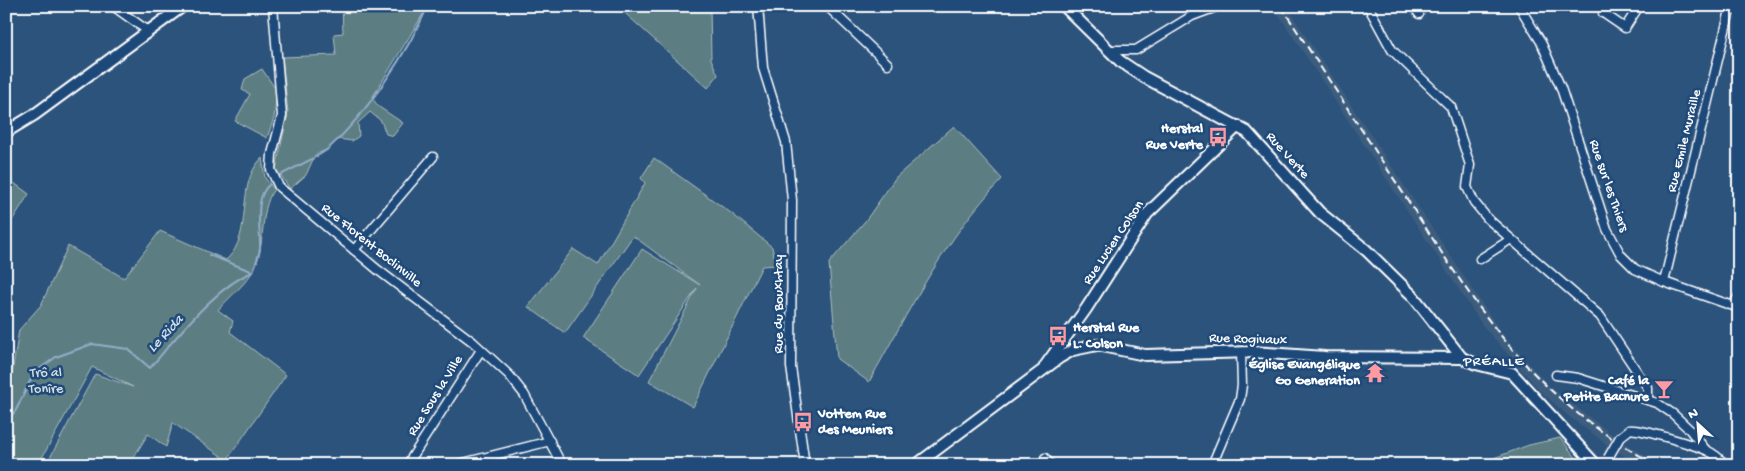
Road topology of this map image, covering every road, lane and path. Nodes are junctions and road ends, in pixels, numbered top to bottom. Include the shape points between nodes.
1 (114, 6) edge
2 (183, 6) edge
3 (273, 6) edge
4 (758, 6) edge
5 (828, 6) edge
6 (1064, 6) edge
7 (1219, 6) edge
8 (1368, 6) edge
9 (1414, 6) edge
10 (1519, 6) edge
11 (1608, 6) edge
12 (1639, 6) edge
13 (1731, 6) edge
14 (1419, 14) dead end
15 (148, 31) junction
16 (1108, 50) junction
17 (888, 64) dead end
18 (1238, 126) junction
19 (6, 132) edge
20 (434, 157) dead end
21 (1511, 239) junction
22 (354, 250) junction
23 (1480, 259) dead end
24 (1664, 282) junction
25 (1739, 296) edge
26 (1736, 306) edge
27 (1062, 340) junction
28 (1453, 346) junction
29 (481, 350) junction
30 (1070, 352) junction
31 (1241, 352) junction
32 (1462, 358) junction
33 (1449, 359) junction
34 (1042, 371) junction
35 (1556, 375) dead end
36 (1648, 400) junction
37 (550, 441) junction
38 (1705, 449) junction
39 (413, 456) junction
40 (1045, 458) dead end
41 (1606, 461) edge
42 (923, 463) edge
43 (407, 465) edge
44 (418, 465) edge
45 (455, 465) edge
46 (562, 465) edge
47 (805, 465) edge
48 (1051, 465) edge
49 (1212, 465) edge
50 (1596, 465) edge
51 (1726, 465) edge

1 - 15 street
2 - 15 street
3 - 22 street, Rue Florent Boclinville via 282,116 271,162 274,179 279,187
4 - 47 street, Rue du Bouxhtay via 763,68 786,142 792,200 792,367
5 - 17 street
6 - 16 street, Rue Verte
7 - 16 street via 1192,16 1136,50
8 - 21 street via 1395,54 1451,107 1470,165 1467,187 1470,194 1488,219
9 - 14 street
10 - 24 street, Rue sur les Thiers via 1541,42 1561,88 1616,249 1635,269
11 - 12 street via 1603,13 1625,28
13 - 24 street, Rue Emile Muraille
15 - 19 street
16 - 18 street, Rue Verte via 1144,76
18 - 27 street, Rue Lucien Colson via 1147,214 1086,309
18 - 28 street, Rue Verte via 1259,144 1320,213 1366,250 1413,296
20 - 22 street
21 - 23 street
21 - 36 street via 1600,316 1648,388
22 - 29 street, Rue Florent Boclinville
24 - 26 street, Rue sur les Thiers
25 - 26 street
27 - 30 street
27 - 34 street, Rue Lucien Colson
28 - 32 street, Rue Verte
28 - 33 street
29 - 37 street, Rue Florent Boclinville via 509,375 524,394
29 - 39 street, Rue Sous la Ville
30 - 31 street, Rue Rogivaux via 1097,345 1145,354
30 - 34 street, Rue Rogivaux
31 - 33 street, Rue Rogivaux
31 - 49 street via 1240,399
32 - 33 street, Rue Rogivaux
32 - 50 street via 1512,373
34 - 42 street, Rue Rogivaux
35 - 36 street via 1578,378
36 - 38 street via 1672,414
37 - 45 street
37 - 46 street, Rue Florent Boclinville
38 - 41 street, bridge via 1642,430 1629,430 1620,437
38 - 51 street
39 - 43 street, Rue Sous la Ville
39 - 44 street, Rue Sous la Ville
40 - 48 street

